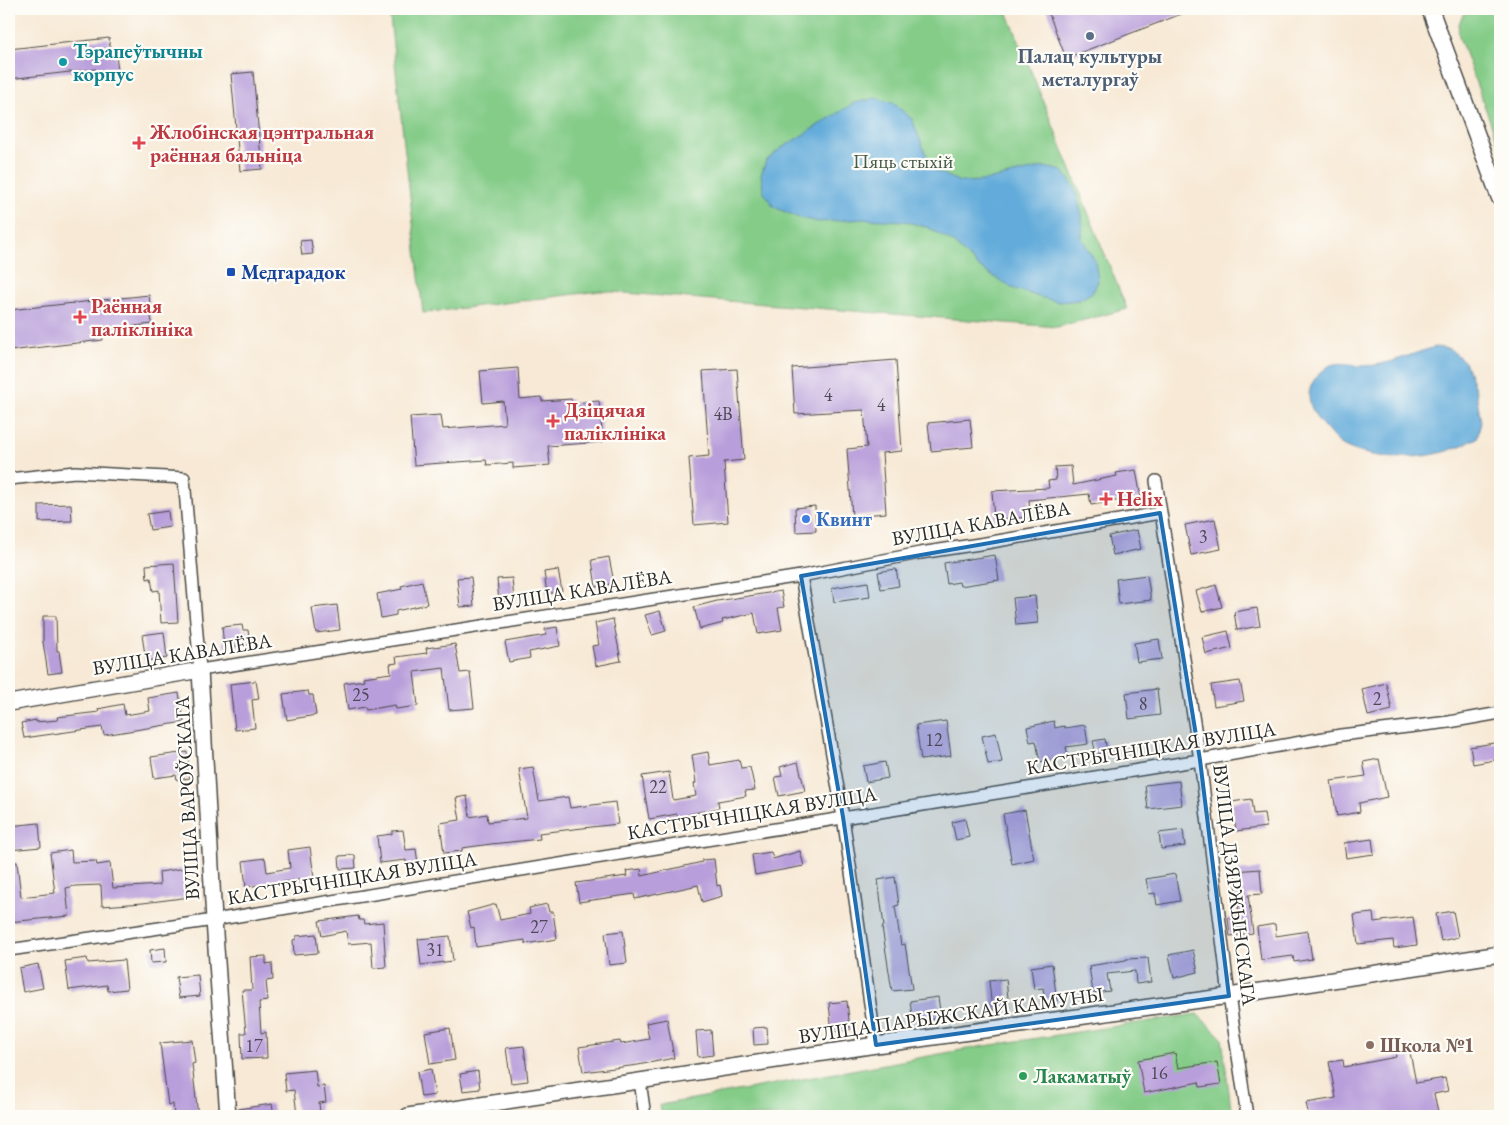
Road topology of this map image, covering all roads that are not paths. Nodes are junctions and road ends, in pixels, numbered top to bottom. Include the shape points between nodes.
1 (1434, 10) edge
2 (1500, 198) edge
3 (9, 479) edge
4 (1156, 481) dead end
5 (1160, 512) junction
6 (801, 576) junction
7 (200, 670) junction
8 (9, 703) edge
9 (1500, 713) edge
10 (1200, 760) junction
11 (842, 817) junction
12 (214, 920) junction
13 (9, 950) edge
14 (1500, 954) edge
15 (1230, 996) junction
16 (876, 1045) junction
17 (640, 1081) junction
18 (228, 1116) edge
19 (408, 1116) edge
20 (646, 1116) edge
21 (1247, 1116) edge

1 - 2 main road
3 - 7 street, ВУЛІЦА ВАРОЎСКАГА via 75,472 184,478
4 - 5 street, ВУЛІЦА ДЗЯРЖЫНСКАГА
5 - 6 street, ВУЛІЦА КАВАЛЁВА
5 - 10 street, ВУЛІЦА ДЗЯРЖЫНСКАГА
6 - 7 street, ВУЛІЦА КАВАЛЁВА
6 - 11 street
7 - 8 street, ВУЛІЦА КАВАЛЁВА
7 - 12 street, ВУЛІЦА ВАРОЎСКАГА
9 - 10 street, КАСТРЫЧНІЦКАЯ ВУЛІЦА via 1341,734
10 - 11 street, КАСТРЫЧНІЦКАЯ ВУЛІЦА
10 - 15 street, ВУЛІЦА ДЗЯРЖЫНСКАГА
11 - 12 street, КАСТРЫЧНІЦКАЯ ВУЛІЦА
11 - 16 street
12 - 13 street, КАСТРЫЧНІЦКАЯ ВУЛІЦА
12 - 18 street, ВУЛІЦА ВАРОЎСКАГА
14 - 15 street, ВУЛІЦА ПАРЫЖСКАЙ КАМУНЫ
15 - 16 street, ВУЛІЦА ПАРЫЖСКАЙ КАМУНЫ
15 - 21 street, ВУЛІЦА ДЗЯРЖЫНСКАГА
16 - 17 street, ВУЛІЦА ПАРЫЖСКАЙ КАМУНЫ
17 - 19 street, ВУЛІЦА ПАРЫЖСКАЙ КАМУНЫ
17 - 20 street

